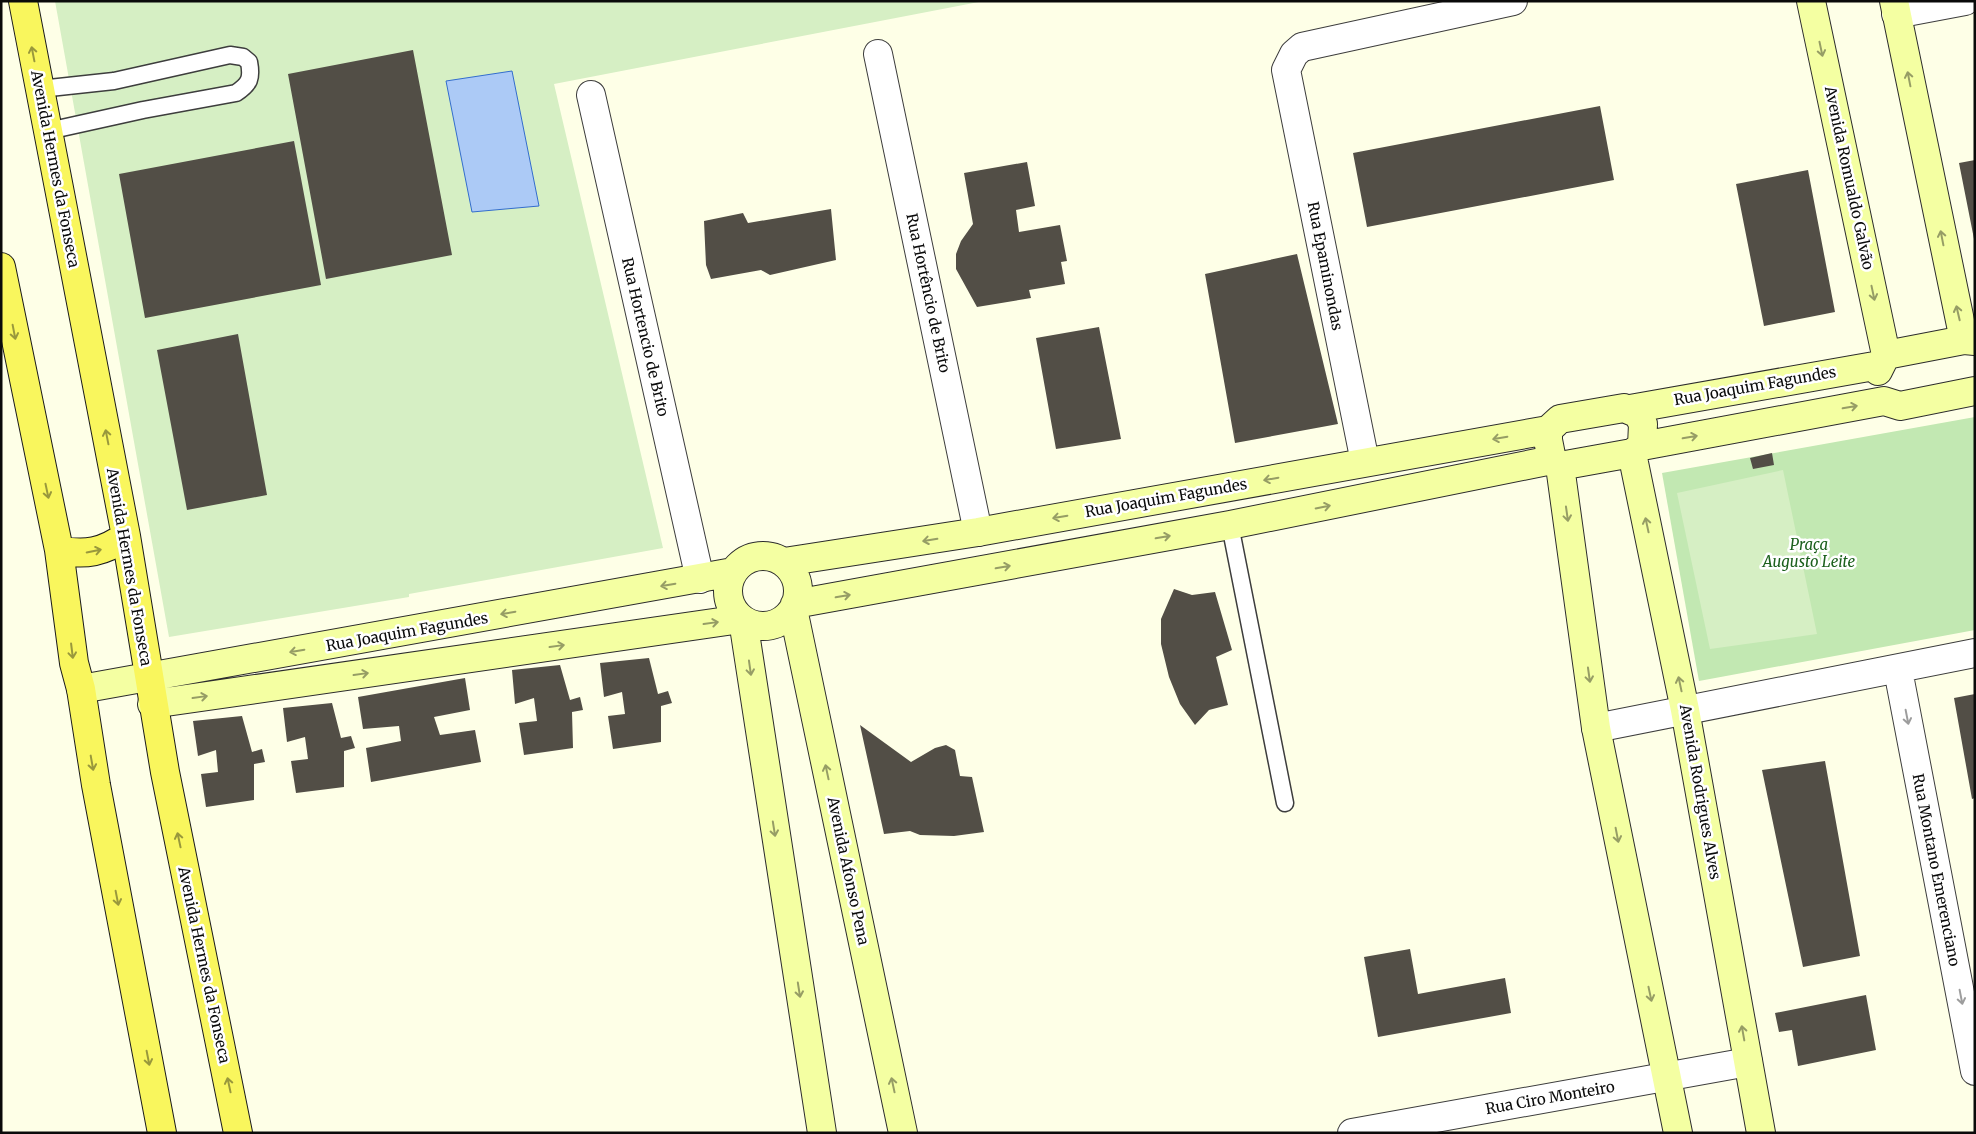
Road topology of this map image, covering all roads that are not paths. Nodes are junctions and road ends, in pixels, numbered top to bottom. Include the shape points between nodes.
1 (23, 1) edge
2 (1513, 1) edge
3 (1811, 1) edge
4 (1965, 1) edge
5 (1895, 8) edge
6 (878, 54) dead end
7 (40, 89) junction
8 (591, 95) dead end
9 (48, 131) junction
10 (1, 267) edge
11 (1969, 340) edge
12 (1883, 360) junction
13 (1975, 391) edge
14 (1884, 401) junction
15 (1630, 409) junction
16 (1548, 430) junction
17 (1637, 449) junction
18 (1365, 462) junction
19 (1556, 463) junction
20 (1230, 525) junction
21 (978, 532) junction
22 (126, 536) junction
23 (59, 550) junction
24 (784, 562) junction
25 (733, 572) junction
26 (700, 579) junction
27 (794, 607) junction
28 (742, 620) junction
29 (1975, 653) edge
30 (1898, 670) junction
31 (148, 678) junction
32 (80, 689) junction
33 (152, 704) junction
34 (1685, 710) junction
35 (1596, 728) junction
36 (1285, 803) dead end
37 (1748, 1062) junction
38 (1975, 1071) edge
39 (1668, 1077) junction
40 (162, 1133) edge
41 (238, 1133) edge
42 (822, 1133) edge
43 (903, 1133) edge
44 (1352, 1133) edge
45 (1678, 1133) edge
46 (1761, 1133) edge

7 -> 1 main road, Avenida Hermes da Fonseca
2 - 18 street, Rua Epaminondas via 1302,48 1294,54 1286,70
3 -> 12 main road, Avenida Romualdo Galvão
4 - 5 street
11 -> 5 main road
6 - 21 street, Rua Hortêncio de Brito
7 - 9 main road, Avenida Hermes da Fonseca
7 - 9 lane via 114,81 230,55 249,62 252,76 246,87 236,93
8 - 26 street, Rua Hortencio de Brito
22 -> 9 main road, Avenida Hermes da Fonseca
10 -> 23 main road
11 - 12 main road, Rua Joaquim Fagundes
12 - 14 main road via 1877,375
12 - 15 main road, Rua Joaquim Fagundes
13 - 14 main road via 1900,406
17 -> 14 main road
15 - 16 main road, Rua Joaquim Fagundes via 1560,419
15 - 17 main road via 1638,414 1643,424
16 -> 18 main road, Rua Joaquim Fagundes
16 - 19 main road
17 - 19 main road
34 -> 17 main road, Avenida Rodrigues Alves
18 -> 21 main road, Rua Joaquim Fagundes
20 -> 19 main road
19 -> 35 main road
27 -> 20 main road
20 - 36 lane
21 -> 24 main road, Rua Joaquim Fagundes
23 -> 22 main road via 94,552 114,545
22 - 31 main road, Avenida Hermes da Fonseca
23 -> 32 main road
24 - 25 main road via 762,556 751,558
24 - 27 main road via 796,578 798,588
25 - 26 main road, Rua Joaquim Fagundes
25 - 28 main road via 727,592 729,602
26 -> 31 main road, Rua Joaquim Fagundes
27 - 28 main road via 787,617 764,626
43 -> 27 main road, Avenida Afonso Pena
33 -> 28 main road
28 -> 42 main road
29 - 30 street
30 - 34 street
30 -> 38 street, Rua Montano Emerenciano
31 - 32 main road, Rua Joaquim Fagundes
31 - 33 main road, Avenida Hermes da Fonseca
32 -> 40 main road
41 -> 33 main road, Avenida Hermes da Fonseca
34 - 35 street
37 -> 34 main road, Avenida Rodrigues Alves
35 -> 39 main road
37 - 39 street, Rua Ciro Monteiro
37 - 46 main road, Avenida Rodrigues Alves
39 - 44 street, Rua Ciro Monteiro
39 - 45 main road

